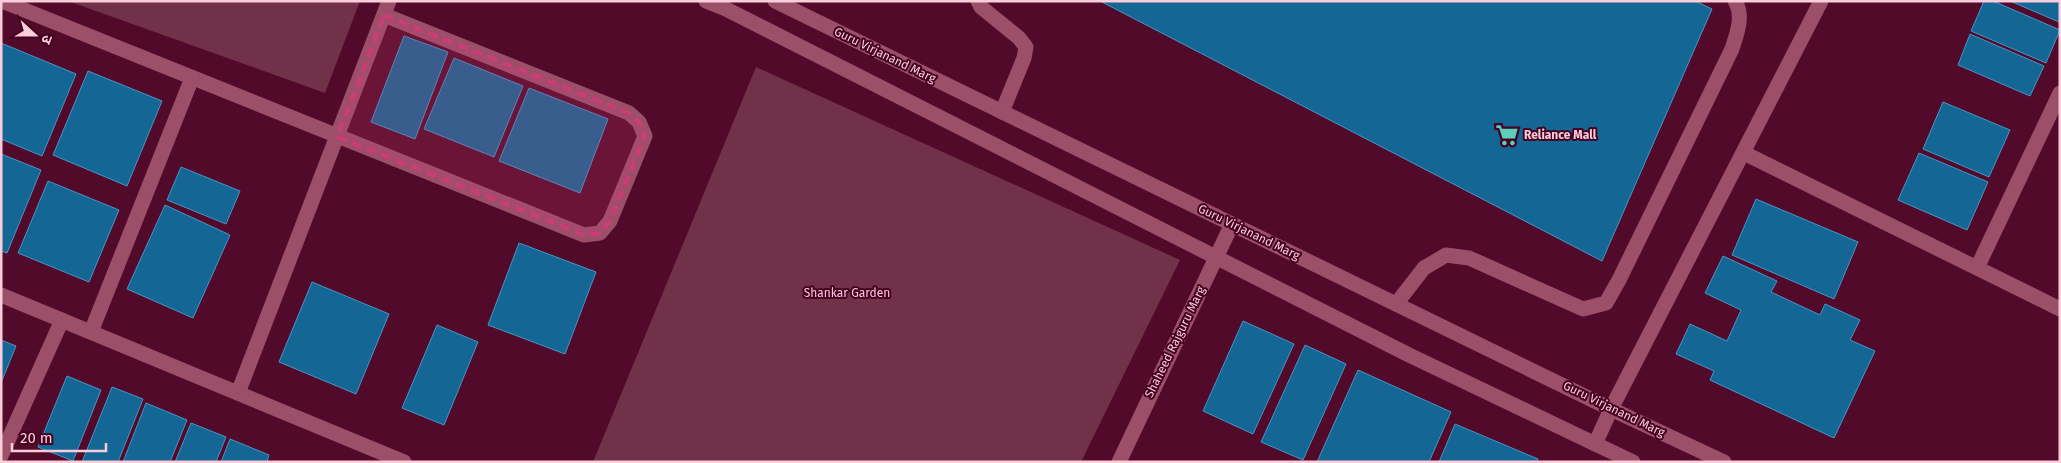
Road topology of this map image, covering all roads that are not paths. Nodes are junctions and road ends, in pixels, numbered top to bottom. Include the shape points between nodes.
1 (2, 1) edge
2 (706, 1) edge
3 (775, 1) edge
4 (978, 1) edge
5 (1735, 1) edge
6 (1821, 1) edge
7 (387, 8) edge
8 (192, 78) junction
9 (2060, 94) edge
10 (1002, 112) junction
11 (337, 137) junction
12 (1744, 153) junction
13 (1232, 224) junction
14 (1215, 257) junction
15 (1977, 268) junction
16 (1, 295) edge
17 (1396, 304) junction
18 (2060, 309) edge
19 (62, 320) junction
20 (90, 332) junction
21 (238, 393) junction
22 (1611, 409) junction
23 (1595, 444) junction
24 (1, 456) edge
25 (404, 462) edge
26 (1119, 462) edge
27 (1633, 462) edge
28 (1724, 462) edge

1 - 8 street
2 - 14 street
3 - 10 street, Guru Virjanand Marg
4 - 10 street via 1026,47
5 - 17 street via 1739,8 1739,27 1732,49 1606,303 1583,309 1469,258 1446,255 1424,268
6 - 12 street
7 - 11 street
7 - 11 street via 629,113 639,122 645,136 610,221 600,233 584,236
8 - 11 street
8 - 20 street
9 - 15 street
10 - 13 street, Guru Virjanand Marg
11 - 21 street
12 - 15 street
12 - 22 street
13 - 14 street, Shaheed Rajguru Marg
13 - 17 street, Guru Virjanand Marg
14 - 23 street
14 - 26 street, Shaheed Rajguru Marg
15 - 18 street
16 - 19 street
17 - 22 street, Guru Virjanand Marg
19 - 20 street
19 - 24 street
20 - 21 street
21 - 25 street
22 - 23 street
22 - 28 street, Guru Virjanand Marg
23 - 27 street

